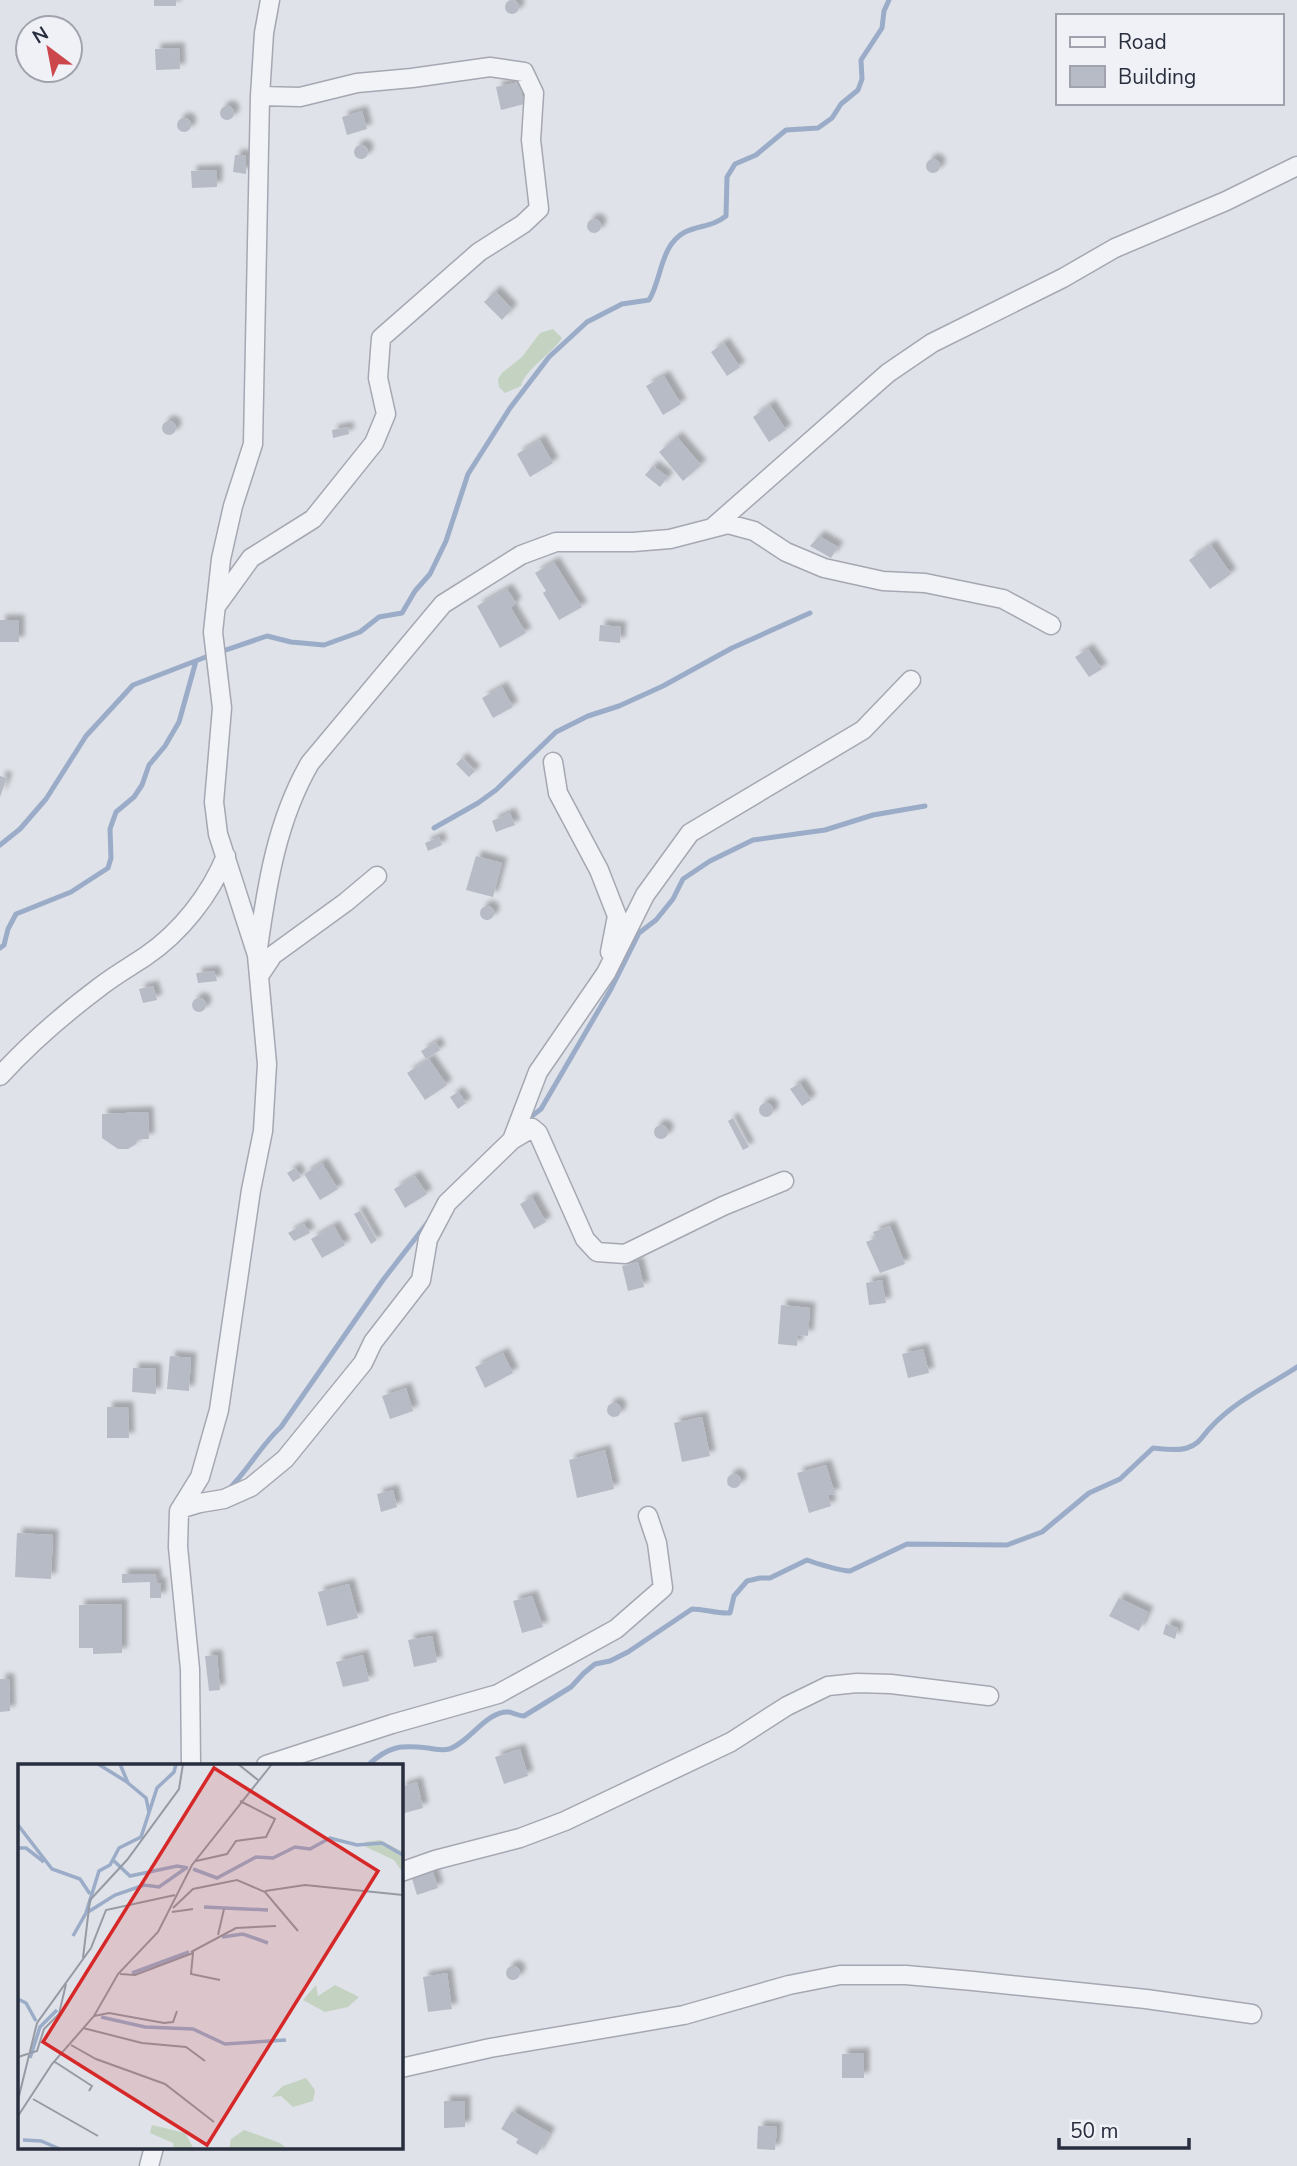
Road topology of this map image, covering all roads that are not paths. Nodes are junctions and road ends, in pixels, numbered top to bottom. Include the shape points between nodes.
1 (270, 0) edge
2 (260, 96) junction
3 (1297, 166) edge
4 (712, 527) junction
5 (217, 605) junction
6 (1051, 625) dead end
7 (911, 680) dead end
8 (553, 762) dead end
9 (226, 856) junction
10 (377, 876) dead end
11 (257, 955) junction
12 (606, 973) junction
13 (259, 976) junction
14 (0, 1076) edge
15 (512, 1140) junction
16 (784, 1181) dead end
17 (180, 1509) junction
18 (648, 1516) dead end
19 (989, 1696) dead end
20 (191, 1764) edge
21 (269, 1764) edge
22 (402, 1872) edge
23 (1252, 2014) dead end
24 (402, 2068) edge
25 (154, 2148) edge
26 (149, 2166) edge

1 - 2 street
2 - 5 street via 253,444 224,546
2 - 5 street via 300,97 357,83 490,67 524,72 534,93 531,140 539,209 479,252 381,338 378,378 386,414 374,443 313,519 251,558
3 - 4 street via 1115,248 932,343 888,373
4 - 6 street via 728,524 754,531 786,552 824,568 1003,599
4 - 11 street via 670,539 556,541 521,555 443,604 353,709 295,788 266,888
5 - 9 street via 214,632 222,708 214,802
7 - 12 street via 863,730 690,833 645,895
8 - 12 street via 558,793 599,870 617,916
9 - 11 street
9 - 14 street via 216,880 190,916 149,954 49,1028
10 - 13 street via 273,955
11 - 13 street
12 - 15 street via 538,1072
13 - 17 street via 267,1064 263,1131 219,1410 200,1477
15 - 16 street via 532,1128 538,1133 585,1238 597,1252 609,1254 625,1254
15 - 17 street via 447,1203 428,1239 421,1280 373,1342 363,1363 285,1459 251,1487
17 - 20 street via 178,1547 190,1669
18 - 21 street via 663,1588 616,1629 498,1694
19 - 22 street via 891,1684 828,1686 731,1742 565,1821
23 - 24 street via 973,1981 840,1975 684,2015
25 - 26 street

